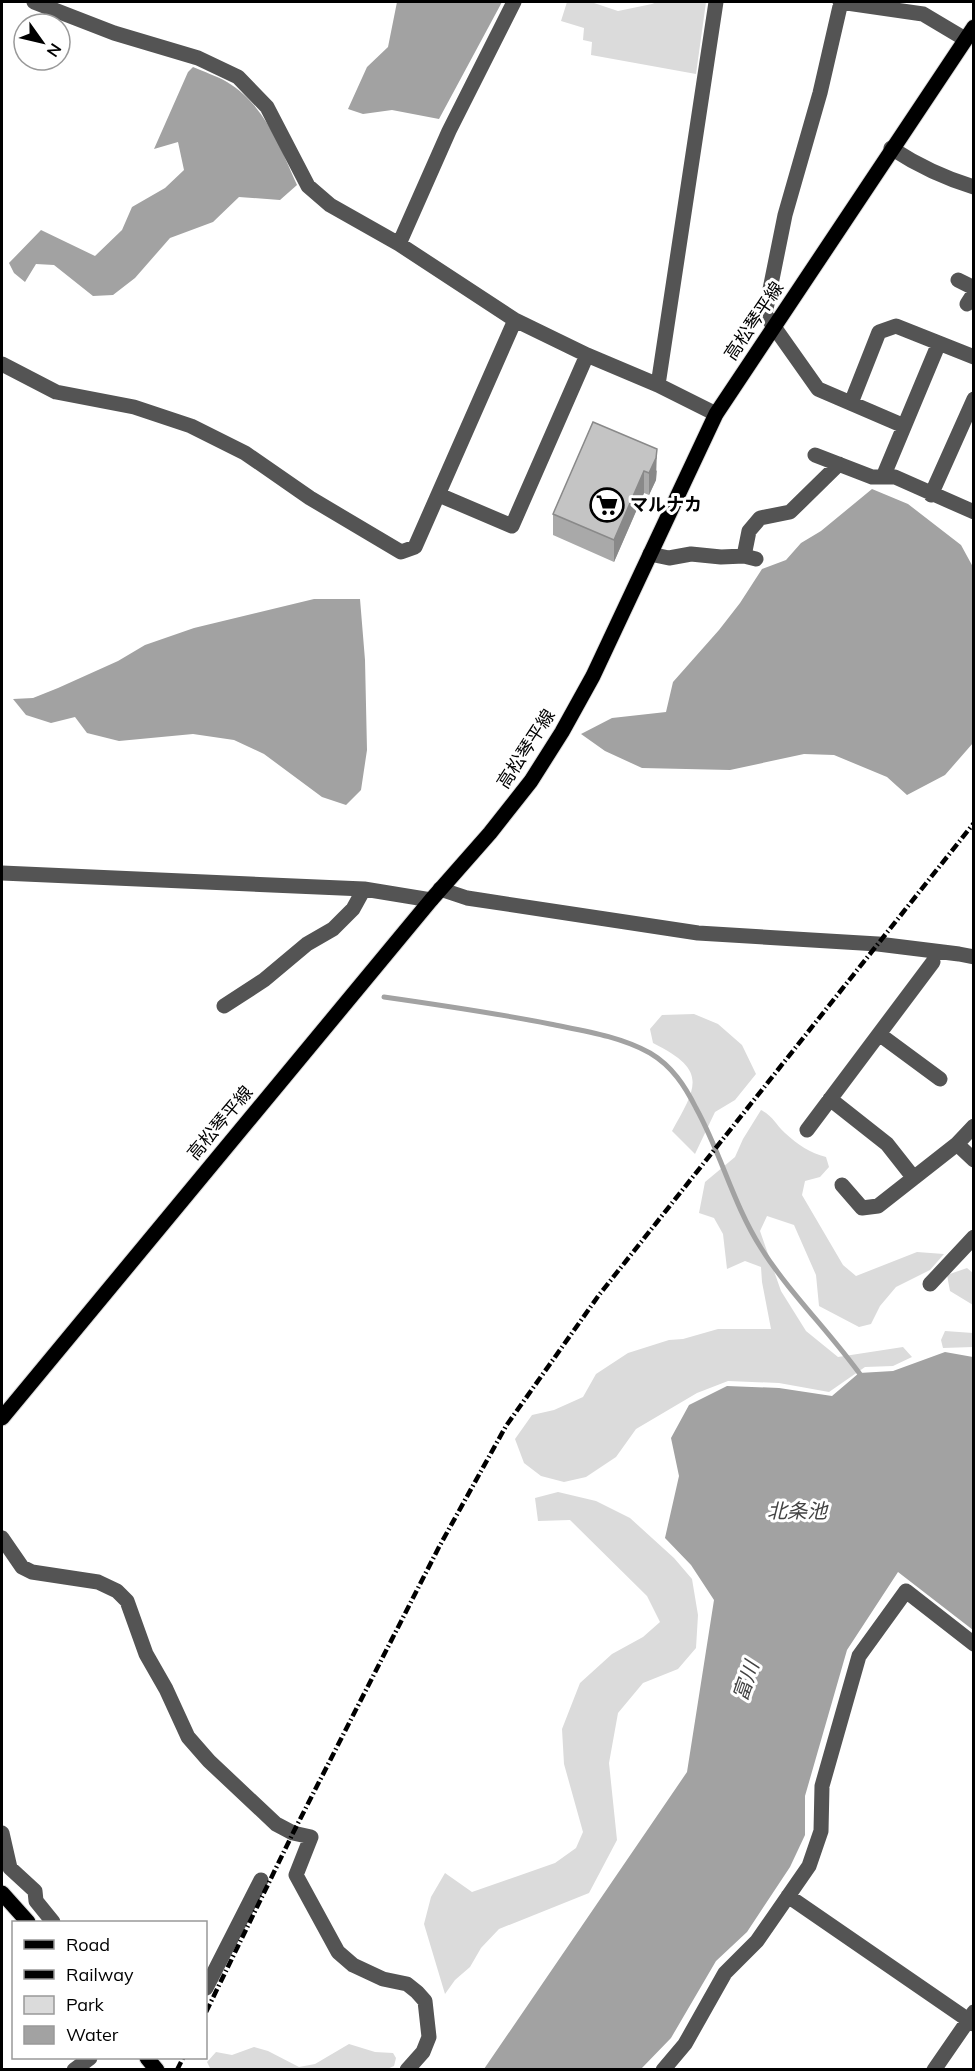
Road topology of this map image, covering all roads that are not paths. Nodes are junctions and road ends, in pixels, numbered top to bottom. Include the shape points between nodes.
1 (34, 2) edge
2 (514, 2) edge
3 (716, 2) edge
4 (841, 2) edge
5 (969, 33) edge
6 (891, 148) junction
7 (974, 187) edge
8 (399, 244) junction
9 (958, 280) dead end
10 (971, 295) edge
11 (515, 320) junction
12 (773, 327) junction
13 (939, 343) junction
14 (587, 355) junction
15 (974, 357) edge
16 (2, 364) edge
17 (658, 385) junction
18 (974, 399) edge
19 (851, 403) junction
20 (716, 414) junction
21 (904, 426) junction
22 (815, 455) dead end
23 (839, 464) junction
24 (883, 477) junction
25 (439, 495) junction
26 (931, 495) junction
27 (974, 512) edge
28 (650, 554) junction
29 (2, 873) edge
30 (364, 889) junction
31 (436, 894) junction
32 (974, 957) edge
33 (933, 962) dead end
34 (224, 1006) dead end
35 (879, 1034) junction
36 (940, 1079) dead end
37 (830, 1099) junction
38 (974, 1126) edge
39 (807, 1130) dead end
40 (957, 1144) junction
41 (974, 1160) edge
42 (913, 1177) junction
43 (842, 1185) dead end
44 (974, 1237) edge
45 (930, 1284) dead end
46 (2, 1418) edge
47 (2, 1538) edge
48 (974, 1644) edge
49 (2, 1833) edge
50 (261, 1880) dead end
51 (2, 1893) edge
52 (788, 1896) junction
53 (26, 1921) edge
54 (51, 1921) edge
55 (207, 1986) edge
56 (972, 2019) edge
57 (89, 2059) edge
58 (74, 2070) edge
59 (407, 2070) edge
60 (663, 2070) edge
61 (934, 2070) edge

1 - 8 street via 114,33 198,58 238,77 267,107 308,186 330,205
2 - 8 street via 449,131
3 - 17 street
4 - 5 street via 922,14
4 - 12 street via 785,215 765,314
5 - 6 main road, 高松琴平線
6 - 7 street via 950,180
6 - 12 main road, 高松琴平線
8 - 11 street
9 - 10 street
11 - 14 street
11 - 25 street
12 - 19 street via 818,389
12 - 20 main road, 高松琴平線
13 - 15 street
13 - 19 street via 896,326 879,332
13 - 21 street
14 - 17 street
14 - 25 street via 512,526
16 - 25 street via 56,392 134,407 191,426 245,453 310,498 401,552 415,546
17 - 20 street
18 - 26 street
19 - 21 street
20 - 28 main road, 高松琴平線
21 - 24 street
22 - 23 street
23 - 24 street via 872,477
23 - 28 street via 790,512 760,518 749,531 750,557 691,554 669,558
24 - 26 street via 895,477
26 - 27 street
28 - 31 main road, 高松琴平線 via 593,676 550,752 490,833
29 - 30 street
30 - 31 street
30 - 34 street via 353,909 333,929
31 - 32 street via 698,933 878,944
31 - 46 main road, 高松琴平線
33 - 35 street
35 - 36 street
35 - 37 street
37 - 39 street
37 - 42 street via 887,1144
38 - 40 street
40 - 41 street
40 - 42 street
42 - 43 street via 878,1206 862,1208
44 - 45 street
47 - 59 street via 22,1567 98,1582 128,1601 146,1654 188,1737 276,1824 311,1838 296,1875 338,1952 353,1965 383,1979 408,1984 425,2001 429,2037 423,2052
48 - 52 street via 906,1591 859,1656 822,1786 821,1831 809,1866
49 - 54 street via 10,1868 36,1891 36,1902
50 - 55 street
51 - 53 main road
52 - 56 street
52 - 60 street via 757,1941 725,1973 685,2044
56 - 61 street
57 - 58 street

